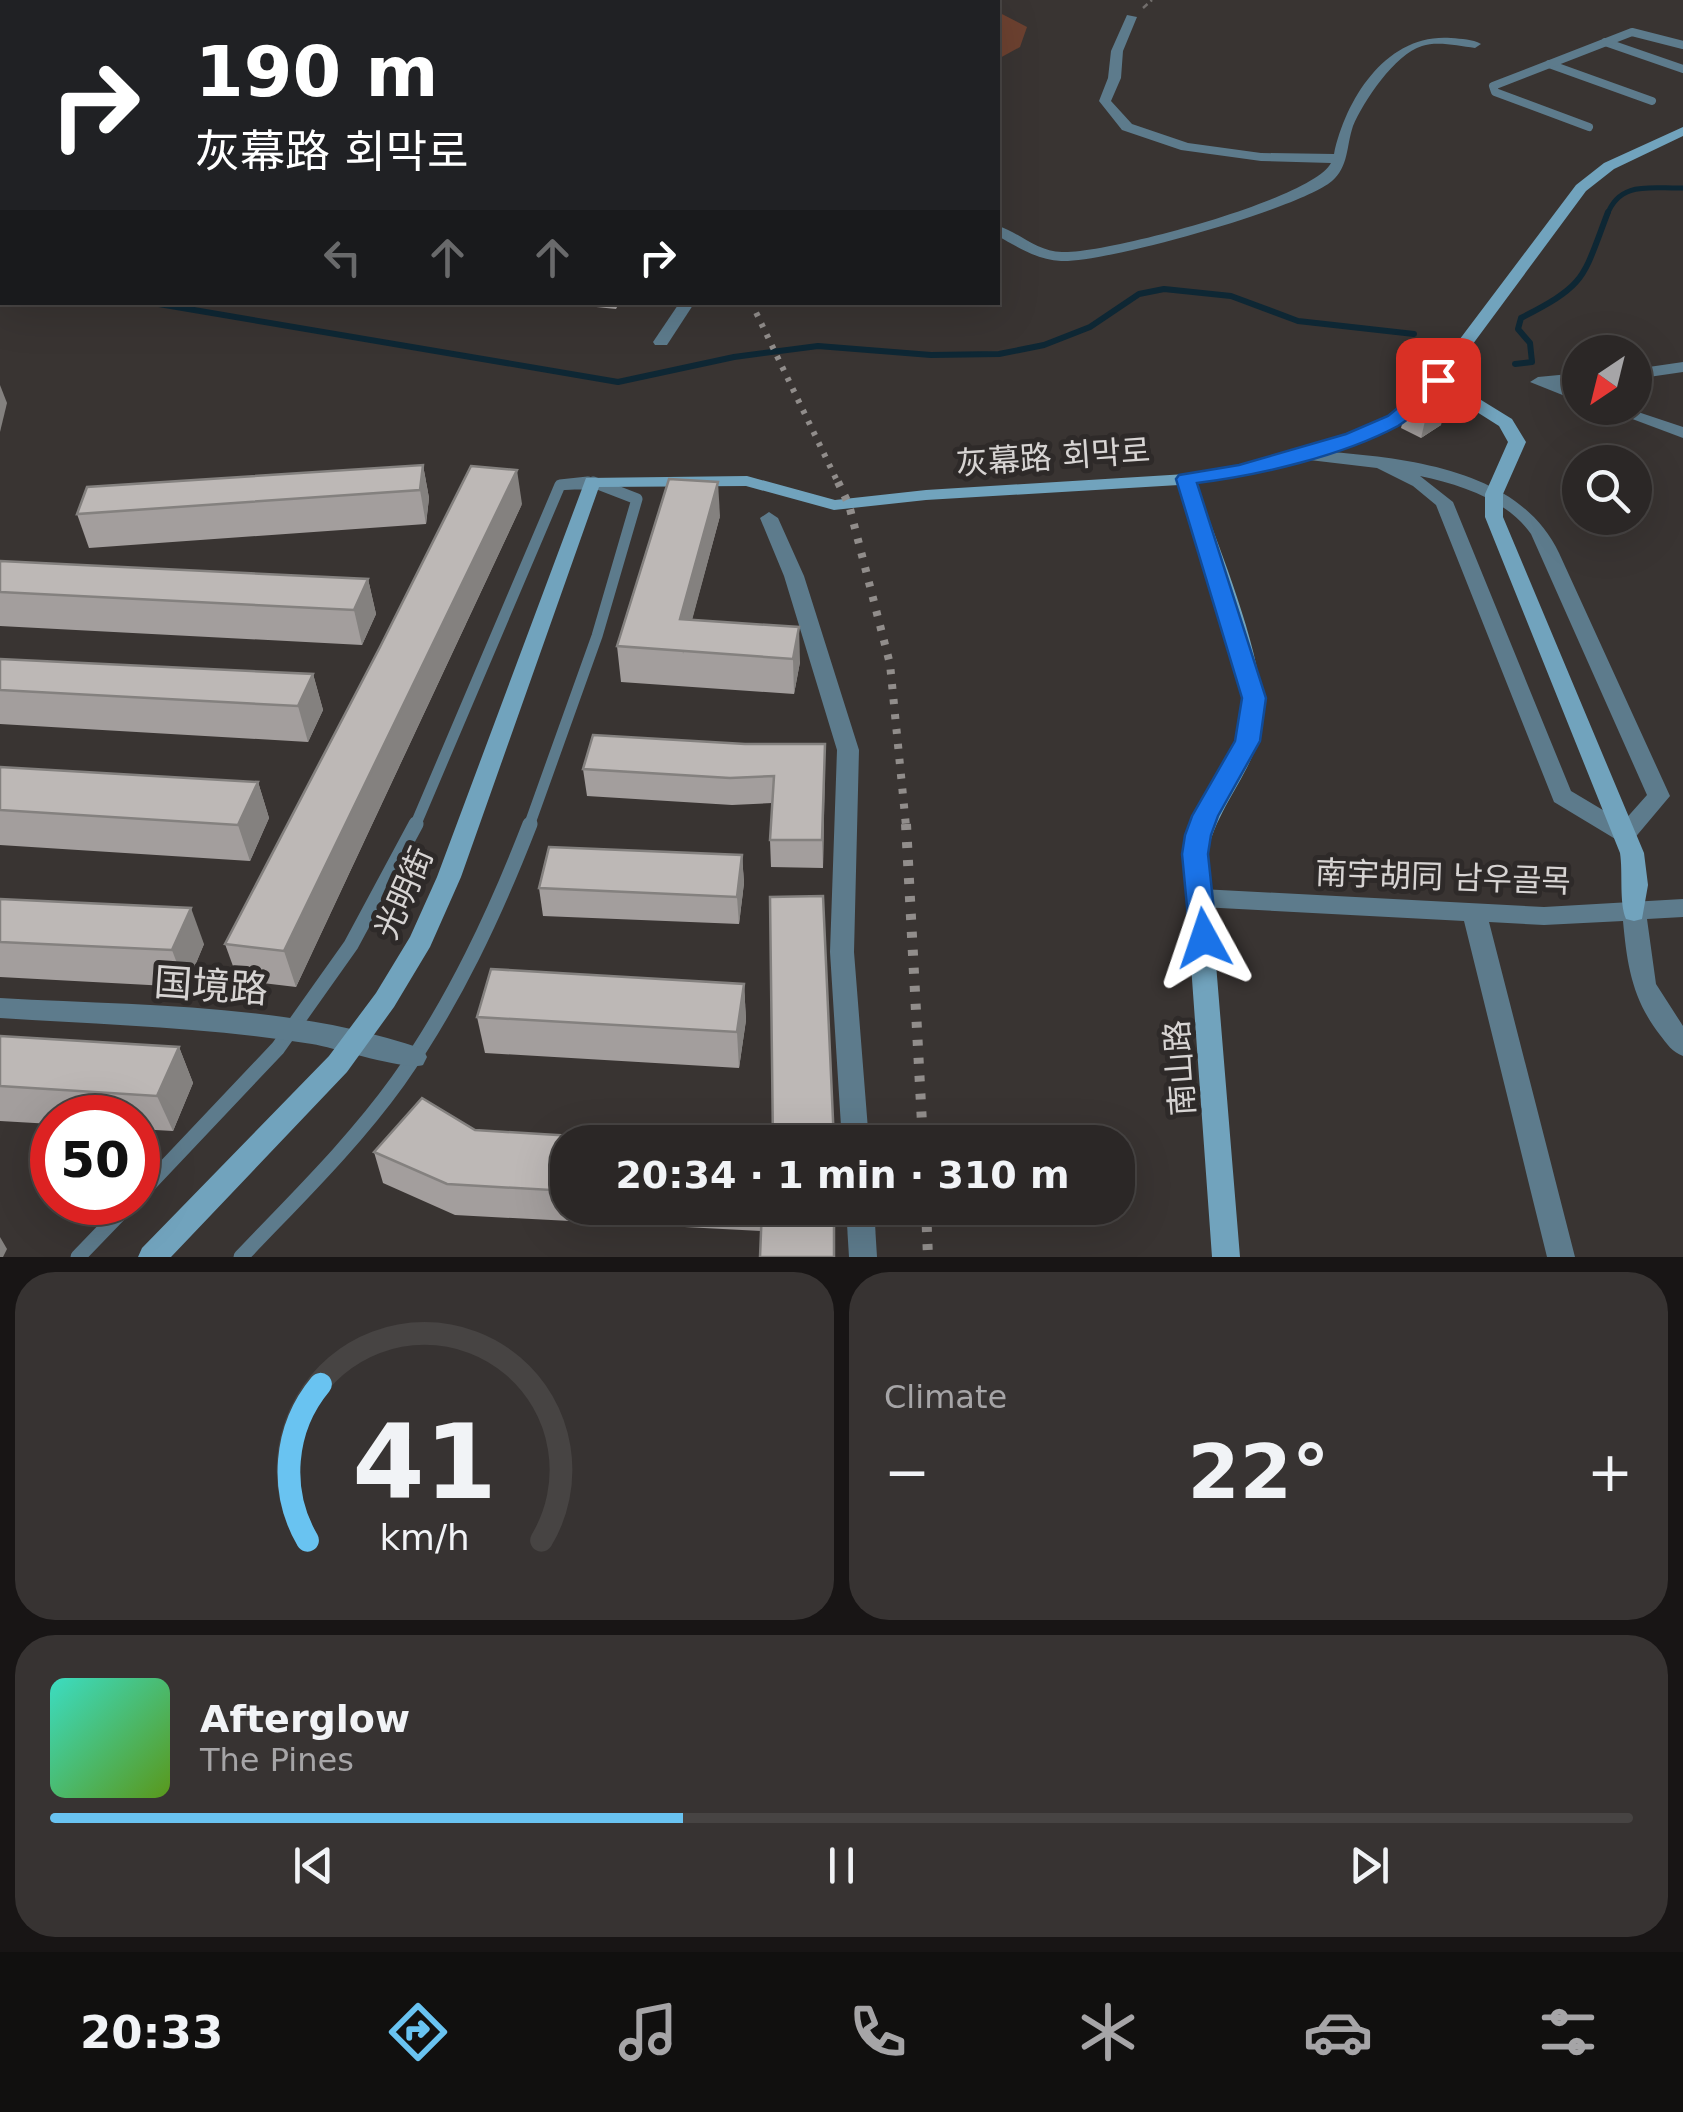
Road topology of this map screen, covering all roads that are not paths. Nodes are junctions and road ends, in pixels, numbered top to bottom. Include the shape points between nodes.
1 (1132, 17) dead end
2 (1604, 42) junction
3 (1475, 44) dead end
4 (1683, 44) edge
5 (1549, 64) junction
6 (1683, 69) edge
7 (1652, 101) dead end
8 (1589, 126) dead end
9 (1683, 131) edge
10 (1341, 158) junction
11 (1000, 231) edge
12 (686, 305) edge
13 (662, 342) dead end
14 (1683, 367) edge
15 (1652, 372) edge
16 (1438, 380) junction
17 (1562, 380) edge
18 (1562, 390) edge
19 (1652, 422) edge
20 (1683, 433) edge
21 (1306, 455) junction
22 (1383, 464) junction
23 (1186, 479) junction
24 (592, 482) junction
25 (1494, 494) junction
26 (768, 518) dead end
27 (1624, 834) junction
28 (1200, 898) junction
29 (1683, 908) edge
30 (1634, 912) junction
31 (1475, 915) junction
32 (0, 1008) edge
33 (292, 1029) junction
34 (356, 1039) junction
35 (1683, 1044) edge
36 (414, 1057) junction
37 (855, 1125) edge
38 (160, 1172) edge
39 (109, 1225) edge
40 (861, 1225) edge
41 (78, 1257) edge
42 (152, 1257) edge
43 (241, 1257) edge
44 (864, 1257) edge
45 (1226, 1257) edge
46 (1560, 1257) edge

1 - 10 street via 1105,100 1127,127 1186,147
2 - 4 lane via 1639,31
2 - 5 lane
2 - 6 lane
3 - 10 street via 1424,41 1406,47 1346,127
5 - 7 lane
5 - 8 lane via 1492,90
9 - 16 main road, 灰幕路 회막로 via 1609,166 1580,188
10 - 11 street via 1327,179 1243,214 1081,258 1035,252
12 - 13 street
14 - 15 street
16 - 21 main road, 灰幕路 회막로 via 1395,420
16 - 25 main road via 1513,432 1514,453
17 - 18 street via 1538,382
19 - 20 street
21 - 22 street
21 - 23 main road, 灰幕路 회막로
22 - 25 street via 1447,476
22 - 27 street via 1444,502 1562,796
23 - 24 main road, 灰幕路 회막로 via 849,505 747,481
23 - 28 main road, 南山路 via 1254,698 1248,741 1198,835
24 - 33 lane via 560,485 395,868 352,945
24 - 34 main road, 光明街 via 449,877 421,940
24 - 36 lane via 637,500 620,570 522,851 472,958
25 - 27 main road via 1494,516
25 - 27 street via 1534,524 1659,796
26 - 37 street via 794,576 848,750 842,952
27 - 30 main road via 1636,885
28 - 31 street, 南宇胡同 남우골목
28 - 45 main road, 南山路
29 - 30 street, 南宇胡同 남우골목
30 - 31 street, 南宇胡同 남우골목
30 - 35 street via 1641,987
31 - 46 street
32 - 33 street, 国境路
33 - 34 street, 国境路
33 - 38 lane
34 - 36 street, 国境路
34 - 42 main road, 光明街
36 - 43 lane via 363,1127
39 - 41 lane
40 - 44 street

